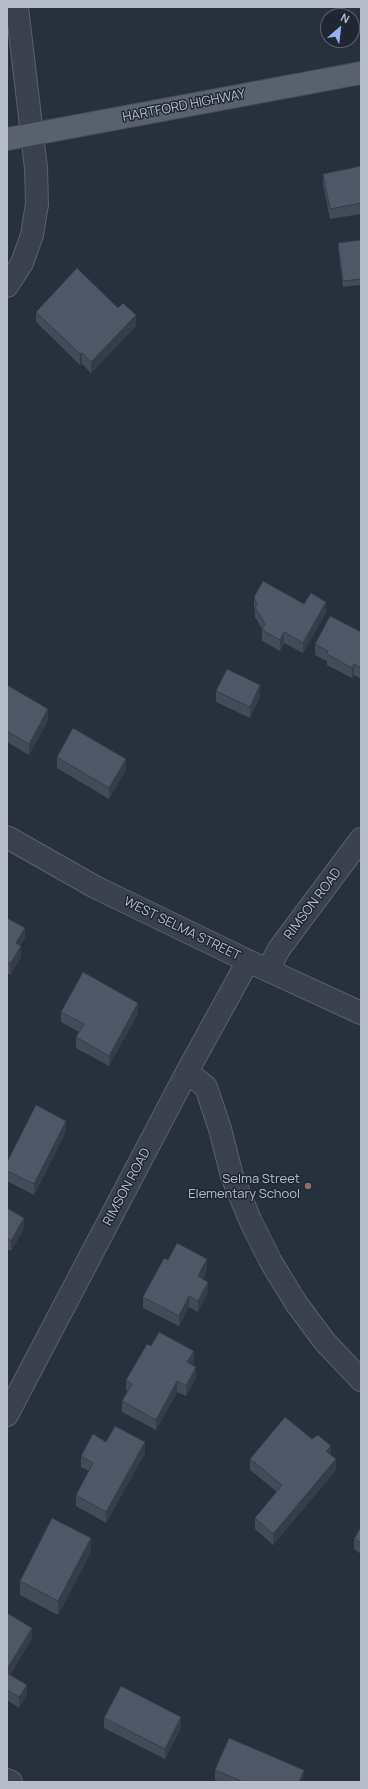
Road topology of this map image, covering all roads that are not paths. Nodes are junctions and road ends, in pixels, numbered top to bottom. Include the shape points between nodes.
1 (17, 7) edge
2 (361, 73) edge
3 (31, 134) junction
4 (7, 139) edge
5 (7, 286) edge
6 (7, 837) edge
7 (361, 839) edge
8 (248, 961) junction
9 (268, 970) junction
10 (361, 1013) edge
11 (187, 1072) junction
12 (361, 1380) edge
13 (7, 1414) edge
14 (7, 1780) edge
15 (11, 1782) edge

1 - 3 street
2 - 3 main road, HARTFORD HIGHWAY
3 - 4 main road, HARTFORD HIGHWAY
3 - 5 street via 36,168 37,204 32,235 22,263
6 - 8 street, WEST SELMA STREET via 95,886
7 - 9 street, RIMSON ROAD via 278,949
8 - 9 street, WEST SELMA STREET
8 - 11 street, RIMSON ROAD
9 - 10 street, WEST SELMA STREET
11 - 12 street via 206,1087 232,1176 271,1262 296,1303 325,1342
11 - 13 street, RIMSON ROAD
14 - 15 street

